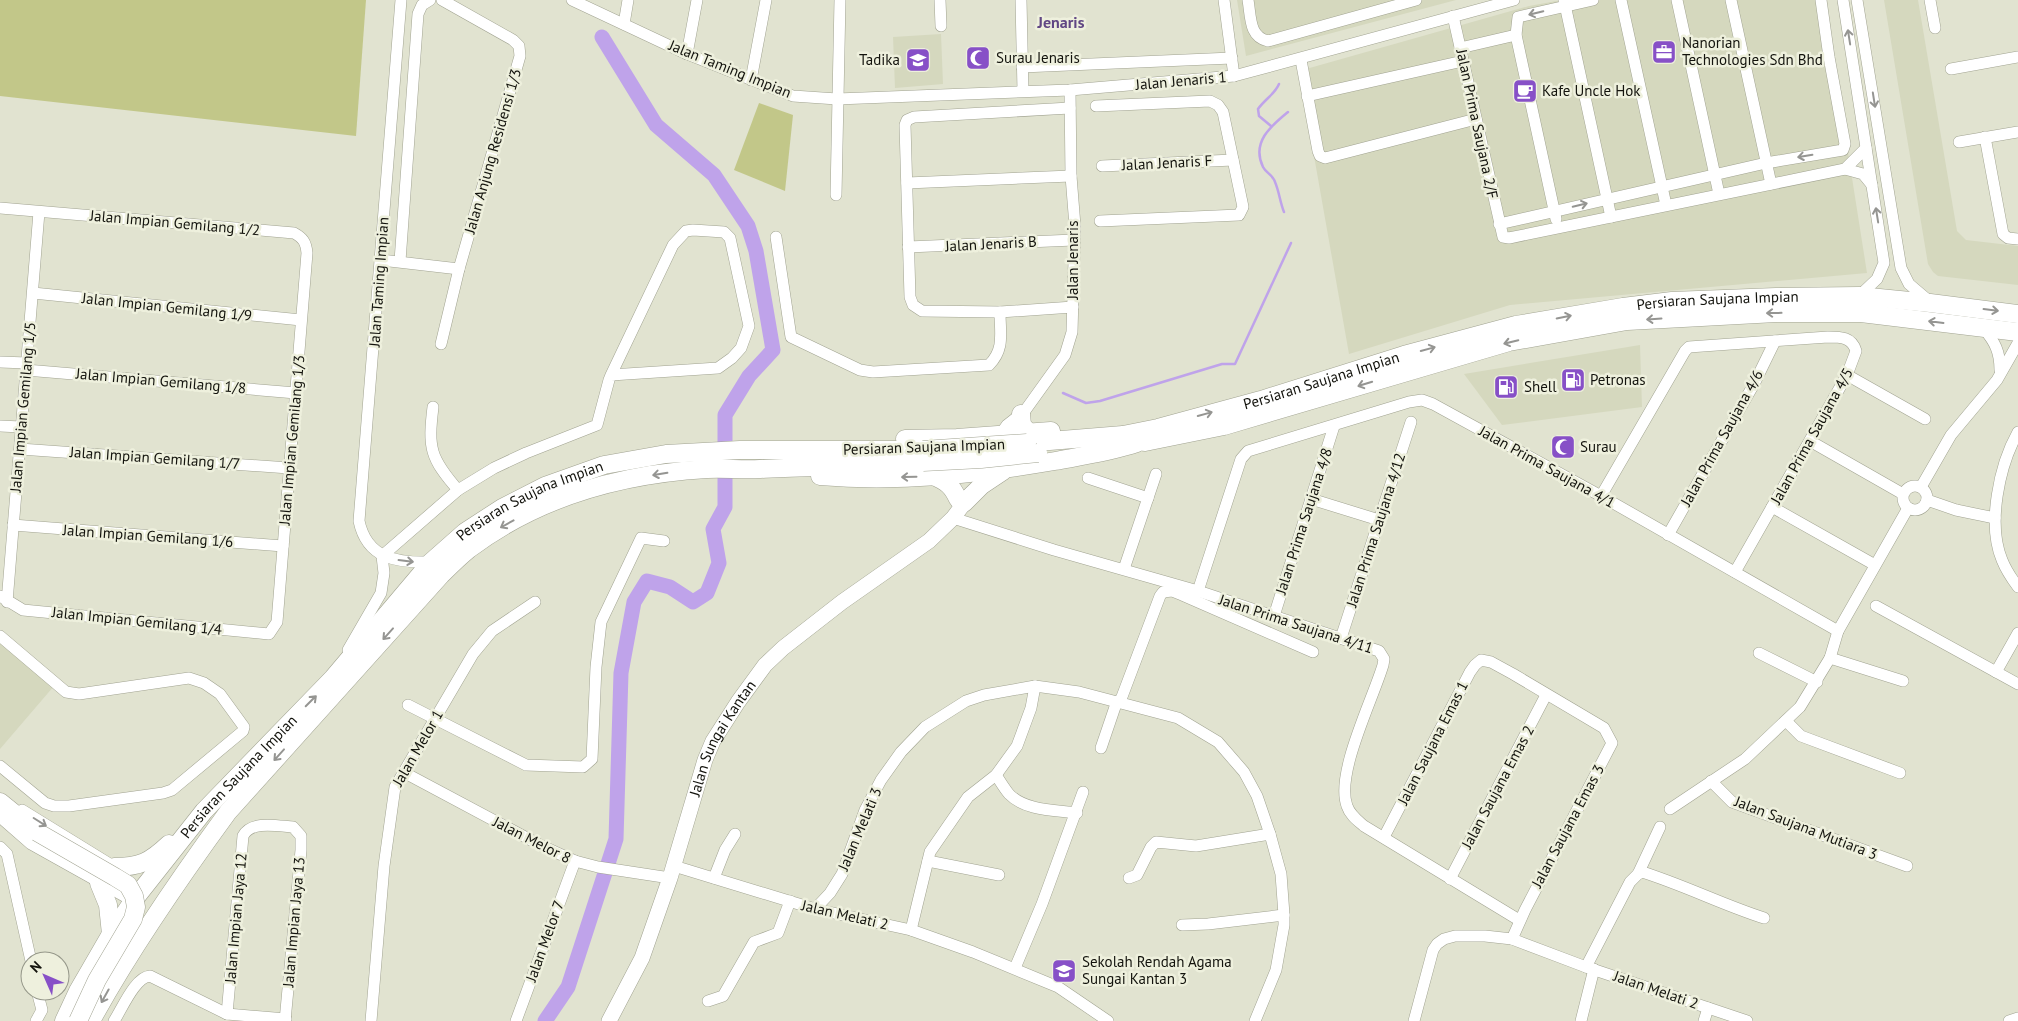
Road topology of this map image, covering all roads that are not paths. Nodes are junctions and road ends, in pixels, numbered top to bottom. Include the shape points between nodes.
1 (401, 0) edge
2 (430, 0) edge
3 (442, 0) edge
4 (572, 0) edge
5 (628, 0) edge
6 (697, 0) edge
7 (766, 0) edge
8 (840, 0) edge
9 (940, 0) edge
10 (1021, 0) edge
11 (1224, 0) edge
12 (1248, 0) edge
13 (1416, 0) edge
14 (1514, 0) edge
15 (1593, 0) edge
16 (1621, 0) edge
17 (1677, 0) edge
18 (1731, 0) edge
19 (1821, 0) edge
20 (1843, 0) edge
21 (1857, 0) edge
22 (1930, 0) edge
23 (1564, 3) edge
24 (1453, 16) junction
25 (624, 24) junction
26 (941, 26) dead end
27 (1934, 28) dead end
28 (1516, 35) junction
29 (1460, 48) junction
30 (687, 54) junction
31 (1829, 57) junction
32 (1852, 57) junction
33 (2018, 57) edge
34 (1232, 58) junction
35 (1301, 60) junction
36 (1463, 61) junction
37 (1022, 67) junction
38 (1951, 69) dead end
39 (1234, 76) junction
40 (751, 80) junction
41 (1139, 85) junction
42 (1070, 90) junction
43 (1023, 91) junction
44 (1307, 96) junction
45 (837, 99) junction
46 (1141, 104) junction
47 (1096, 106) dead end
48 (1070, 108) junction
49 (1476, 119) junction
50 (2018, 132) edge
51 (1985, 137) junction
52 (1960, 142) dead end
53 (1866, 148) junction
54 (1233, 160) junction
55 (1766, 162) junction
56 (1102, 166) dead end
57 (1845, 169) junction
58 (1715, 174) junction
59 (1071, 176) junction
60 (907, 183) junction
61 (1771, 184) junction
62 (1662, 186) junction
63 (1872, 186) junction
64 (1719, 194) junction
65 (836, 195) dead end
66 (1607, 199) junction
67 (1666, 206) junction
68 (0, 208) edge
69 (1555, 211) junction
70 (39, 212) junction
71 (1611, 217) junction
72 (1100, 221) dead end
73 (1500, 228) junction
74 (1558, 228) junction
75 (776, 237) dead end
76 (2018, 239) edge
77 (1074, 240) junction
78 (307, 245) joint
79 (908, 247) junction
80 (381, 260) junction
81 (400, 261) junction
82 (459, 269) junction
83 (33, 293) junction
84 (1859, 296) junction
85 (1930, 303) junction
86 (1073, 307) junction
87 (1000, 312) junction
88 (2018, 314) edge
89 (302, 320) junction
90 (1984, 328) junction
91 (2018, 332) edge
92 (1775, 340) junction
93 (2018, 343) edge
94 (441, 344) dead end
95 (0, 362) edge
96 (26, 366) junction
97 (2000, 372) junction
98 (611, 375) junction
99 (1847, 375) junction
100 (296, 393) junction
101 (433, 407) dead end
102 (1021, 414) junction
103 (1925, 419) dead end
104 (1411, 422) dead end
105 (0, 426) edge
106 (1334, 426) junction
107 (21, 427) junction
108 (2018, 432) edge
109 (1005, 434) junction
110 (1810, 441) junction
111 (1034, 442) junction
112 (1136, 443) junction
113 (740, 446) junction
114 (20, 448) junction
115 (927, 463) junction
116 (289, 468) junction
117 (1005, 469) junction
118 (980, 472) junction
119 (1156, 474) dead end
120 (1088, 478) dead end
121 (1921, 487) junction
122 (458, 490) junction
123 (1903, 494) junction
124 (1601, 496) junction
125 (1148, 498) junction
126 (1311, 499) junction
127 (1927, 500) junction
128 (961, 501) junction
129 (1772, 507) junction
130 (1908, 508) junction
131 (954, 518) junction
132 (1995, 518) junction
133 (1378, 520) junction
134 (13, 525) junction
135 (940, 530) junction
136 (1668, 535) junction
137 (664, 541) dead end
138 (283, 546) junction
139 (382, 556) junction
140 (431, 562) junction
141 (1875, 565) junction
142 (1124, 569) junction
143 (1734, 572) junction
144 (2018, 587) edge
145 (1198, 591) junction
146 (3, 599) edge
147 (535, 602) dead end
148 (1876, 606) dead end
149 (1274, 616) junction
150 (1838, 631) junction
151 (2018, 633) edge
152 (269, 634) joint
153 (0, 636) edge
154 (1341, 638) junction
155 (1313, 652) dead end
156 (1759, 653) dead end
157 (1830, 658) junction
158 (1996, 672) junction
159 (333, 678) junction
160 (1903, 681) dead end
161 (1817, 682) junction
162 (2018, 684) edge
163 (1035, 686) junction
164 (1546, 695) junction
165 (1118, 702) junction
166 (408, 705) dead end
167 (435, 720) junction
168 (1786, 721) junction
169 (1101, 748) dead end
170 (0, 766) edge
171 (405, 773) junction
172 (1900, 773) dead end
173 (996, 774) junction
174 (1711, 782) junction
175 (1083, 792) dead end
176 (0, 794) edge
177 (0, 802) edge
178 (1670, 809) dead end
179 (204, 811) junction
180 (228, 812) junction
181 (1077, 813) junction
182 (0, 818) edge
183 (253, 826) joint
184 (1660, 827) dead end
185 (735, 834) dead end
186 (1270, 834) junction
187 (1384, 838) junction
188 (0, 846) edge
189 (575, 861) junction
190 (928, 862) junction
191 (114, 866) junction
192 (1907, 866) dead end
193 (672, 872) junction
194 (1638, 874) junction
195 (999, 875) dead end
196 (714, 878) junction
197 (1129, 878) dead end
198 (1450, 879) junction
199 (99, 883) junction
200 (139, 900) junction
201 (790, 902) junction
202 (815, 909) junction
203 (1284, 915) junction
204 (1522, 915) junction
205 (1764, 918) dead end
206 (1182, 924) dead end
207 (911, 930) junction
208 (111, 934) junction
209 (1512, 939) junction
210 (29, 951) edge
211 (1015, 968) junction
212 (1590, 968) junction
213 (119, 970) junction
214 (708, 1000) dead end
215 (40, 1001) edge
216 (1708, 1008) junction
217 (227, 1014) junction
218 (2018, 1018) edge
219 (285, 1020) edge
220 (36, 1021) edge
221 (64, 1021) edge
222 (78, 1021) edge
223 (91, 1021) edge
224 (114, 1021) edge
225 (371, 1021) edge
226 (516, 1021) edge
227 (609, 1021) edge
228 (1108, 1021) edge
229 (1255, 1021) edge
230 (1414, 1021) edge
231 (1581, 1021) edge
232 (1704, 1021) edge
233 (1747, 1021) edge
234 (2009, 1021) edge

1 - 80 street, Jalan Taming Impian
2 - 81 street via 422,5 418,14
3 - 82 street, Jalan Anjung Residensi 1/3 via 512,40 519,46 520,56
4 - 25 street, Jalan Taming Impian
5 - 25 street
6 - 30 street
7 - 40 street
8 - 45 street
9 - 26 street
10 - 37 street
11 - 34 street
12 - 13 street via 1253,30 1256,36 1268,41
14 - 24 street, Jalan Jenaris 1
15 - 23 street
16 - 62 street
17 - 58 street
18 - 55 street
19 - 31 street
32 -> 20 street
21 -> 85 street via 1901,268 1909,284
22 - 27 street
23 -> 28 street via 1518,17
23 - 66 street
24 - 29 street, Jalan Prima Saujana 2/F
24 - 35 street, Jalan Jenaris 1
25 - 30 street, Jalan Taming Impian
28 - 29 street
28 - 69 street
29 - 36 street, Jalan Prima Saujana 2/F
30 - 40 street, Jalan Taming Impian
31 - 32 street
31 -> 55 street via 1845,144 1843,150
32 - 53 street
33 - 38 street
34 - 37 street
34 - 39 street
35 - 39 street, Jalan Jenaris 1
35 - 44 street
36 - 44 street
36 - 49 street, Jalan Prima Saujana 2/F
37 - 43 street
39 - 41 street, Jalan Jenaris 1
40 - 45 street, Jalan Taming Impian via 793,96
41 - 42 street, Jalan Jenaris 1
41 - 46 street
42 - 43 street, Jalan Jenaris 1
42 - 48 street, Jalan Jenaris
43 - 45 street, Jalan Jenaris 1
44 - 49 street via 1318,151 1325,158
45 - 65 street
46 - 47 street
46 - 54 street via 1210,101 1218,105 1224,112
48 - 59 street, Jalan Jenaris
48 - 60 street via 907,120
49 - 73 street, Jalan Prima Saujana 2/F
50 - 51 street
51 - 52 street
51 - 76 street via 2003,234
53 - 57 street
53 - 63 street
54 - 56 street, Jalan Jenaris F
54 - 72 street via 1243,207 1238,214
55 - 58 street
55 - 61 street
57 - 61 street
57 - 63 street via 1863,174
58 - 62 street
58 - 64 street
59 - 60 street
59 - 77 street, Jalan Jenaris
60 - 79 street
61 - 64 street
62 - 66 street
62 - 67 street
84 -> 63 street via 1877,279 1884,264
64 - 67 street
69 -> 66 street
66 - 71 street
67 - 71 street
68 - 70 street, Jalan Impian Gemilang 1/2
69 - 73 street
69 - 74 street
70 - 78 street, Jalan Impian Gemilang 1/2 via 294,233
70 - 83 street, Jalan Impian Gemilang 1/5
71 - 74 street
73 - 74 street via 1503,237 1509,238
75 - 87 street via 791,337 860,370 989,366 1000,350
77 - 79 street, Jalan Jenaris B
77 - 86 street, Jalan Jenaris
78 - 89 street, Jalan Impian Gemilang 1/3
79 - 87 street via 913,305 922,311
80 - 81 street
80 - 139 street, Jalan Taming Impian via 359,521 368,543
81 - 82 street
82 - 94 street, Jalan Anjung Residensi 1/3
83 - 89 street, Jalan Impian Gemilang 1/9
83 - 96 street, Jalan Impian Gemilang 1/5
84 - 85 highway, Persiaran Saujana Impian
111 -> 84 highway, Persiaran Saujana Impian via 1123,435 1158,428 1276,396 1404,355 1516,326 1593,312 1672,301
85 -> 88 highway, Persiaran Saujana Impian
86 - 87 street
86 - 102 street, Jalan Jenaris via 1072,332 1064,355
89 - 100 street, Jalan Impian Gemilang 1/3
90 - 91 highway, Persiaran Saujana Impian
90 - 97 street via 1999,352
90 -> 112 highway, Persiaran Saujana Impian via 1861,313 1776,313 1627,321 1509,342 1224,426
92 - 99 street, Jalan Prima Saujana 4/5 via 1848,339 1856,352
92 - 124 street, Jalan Prima Saujana 4/5 via 1689,347
92 - 136 street, Jalan Prima Saujana 4/6 via 1754,384
93 - 97 street
95 - 96 street, Jalan Impian Gemilang 1/8
96 - 100 street, Jalan Impian Gemilang 1/8
96 - 107 street, Jalan Impian Gemilang 1/5
97 - 121 street via 1997,380 1955,429
98 - 98 street via 718,368 741,348 749,326 730,238 724,232 686,231 673,246
98 - 122 street via 594,427 526,453
99 - 103 street
99 - 110 street, Jalan Prima Saujana 4/5
100 - 116 street, Jalan Impian Gemilang 1/3
101 - 122 street via 432,450 445,475
102 - 109 street, Jalan Jenaris
102 - 111 highway via 1022,424
104 - 133 street, Jalan Prima Saujana 4/12
105 - 107 street
106 - 124 street, Jalan Prima Saujana 4/1 via 1422,400
106 - 126 street, Jalan Prima Saujana 4/8
106 - 145 street, Jalan Prima Saujana 4/1 via 1250,450 1241,459
107 - 114 street, Jalan Impian Gemilang 1/5
108 - 132 street via 2005,462
109 - 111 highway
109 - 113 highway
109 - 118 main road, Jalan Sungai Kantan
110 - 123 street
110 - 129 street, Jalan Prima Saujana 4/5
111 - 112 highway, Persiaran Saujana Impian
111 - 115 highway, Persiaran Saujana Impian, bridge
112 - 117 highway
113 - 115 highway, Persiaran Saujana Impian
113 - 140 highway, Persiaran Saujana Impian via 604,465 545,486 465,532
114 - 116 street, Jalan Impian Gemilang 1/7
114 - 134 street, Jalan Impian Gemilang 1/5
115 - 118 highway
115 - 128 highway
115 -> 180 highway, Persiaran Saujana Impian via 669,472 620,480 571,494 535,509 468,550 441,575
116 - 138 street, Jalan Impian Gemilang 1/3
117 - 118 highway
117 - 128 highway
118 - 128 main road, Jalan Sungai Kantan
119 - 125 street
120 - 125 street
121 - 123 street via 1910,486
121 - 127 street
122 - 139 street
123 - 130 street via 1903,502
124 - 136 street, Jalan Prima Saujana 4/1
125 - 142 street
126 - 133 street
126 - 149 street, Jalan Prima Saujana 4/8
127 - 130 street via 1919,509
127 - 132 street
128 - 131 main road, Jalan Sungai Kantan
128 - 135 main road, Jalan Sungai Kantan
129 - 141 street
129 - 143 street, Jalan Prima Saujana 4/5
130 - 141 street
131 - 135 main road, Jalan Sungai Kantan
131 - 142 street, Jalan Prima Saujana 4/11
132 - 144 street via 2002,560
133 - 154 street, Jalan Prima Saujana 4/12
134 - 138 street, Jalan Impian Gemilang 1/6
134 - 146 street, Jalan Impian Gemilang 1/5
135 - 193 main road, Jalan Sungai Kantan via 783,648 751,682 725,720 705,760
136 - 143 street, Jalan Prima Saujana 4/1
137 - 167 street via 640,538 601,622 592,759 583,767 526,765
138 - 152 street, Jalan Impian Gemilang 1/3 via 277,622
139 -> 140 street via 394,560
139 - 159 street via 381,593
140 - 159 highway, Persiaran Saujana Impian
141 - 150 street
142 - 145 street, Jalan Prima Saujana 4/11
143 - 150 street, Jalan Prima Saujana 4/1
145 - 149 street, Jalan Prima Saujana 4/11
146 - 152 street, Jalan Impian Gemilang 1/4 via 23,610
147 - 167 street, Jalan Melor 1 via 492,631 473,654
148 - 158 street
149 - 154 street, Jalan Prima Saujana 4/11
150 - 157 street
151 - 158 street
153 - 170 street via 66,692 79,694 189,678 220,694 242,723 243,731 172,790 163,793 54,806 45,803
154 - 187 street, Jalan Prima Saujana 4/11 via 1379,651 1384,659 1349,764 1344,791 1346,805 1354,817
155 - 165 street via 1182,595 1163,592
156 - 161 street
157 - 160 street
157 - 161 street
158 - 162 street
179 -> 159 highway, Persiaran Saujana Impian
161 - 168 street
163 - 165 street, Jalan Melati 3
163 - 173 street via 1031,708 1016,746
163 - 202 street, Jalan Melati 3 via 984,695 966,702 925,728 901,752 869,802 842,874
164 - 187 street, Jalan Saujana Emas 1 via 1490,662 1481,660 1475,664
164 - 198 street, Jalan Saujana Emas 2
164 - 204 street, Jalan Saujana Emas 3 via 1604,728 1612,743
165 - 169 street
165 - 186 street, Jalan Melati 3 via 1178,718 1218,742 1244,772 1257,796
166 - 167 street
167 - 171 street, Jalan Melor 1
168 - 172 street via 1801,736
168 - 174 street via 1745,759
171 - 189 street, Jalan Melor 8
171 - 225 street, Jalan Melor 1 via 394,792 384,866
173 - 181 street via 1009,794 1022,803
173 - 190 street via 968,797 930,852
174 - 178 street
174 - 192 street, Jalan Saujana Mutiara 3 via 1732,802
175 - 181 street
176 -> 191 street via 33,818
177 - 222 highway, bridge via 37,832 128,885 134,896 133,919 97,980
179 - 191 highway via 148,861 138,866
179 - 200 highway, Persiaran Saujana Impian
180 - 200 highway via 209,826 153,900
180 - 213 highway, Persiaran Saujana Impian
181 - 211 street
182 - 199 street via 31,844
183 - 217 street, Jalan Impian Jaya 12 via 243,836
183 - 219 street, Jalan Impian Jaya 13 via 293,827 301,836
184 - 194 street
185 - 196 street
186 - 197 street via 1196,846 1156,842 1137,875
186 - 203 street, Jalan Melati 3 via 1281,874
187 - 198 street, Jalan Prima Saujana 4/11
188 - 210 street via 6,854
189 - 193 street, Jalan Melor 8 via 621,870
189 - 226 street, Jalan Melor 7
190 - 195 street
190 - 207 street
191 - 200 street via 129,882
193 - 196 street, Jalan Melati 2
193 - 227 main road, Jalan Sungai Kantan via 642,958
194 - 205 street via 1654,875
194 - 212 street via 1630,882
196 - 201 street, Jalan Melati 2
198 - 204 street, Jalan Prima Saujana 4/11
199 - 200 street
199 - 208 highway via 108,905
200 - 208 highway, Persiaran Saujana Impian
200 - 213 highway via 144,914 120,958
201 - 202 street, Jalan Melati 2
201 - 214 street via 779,932 754,942 723,996
202 - 207 street, Jalan Melati 2
203 - 206 street
203 - 229 street, Jalan Melati 3 via 1276,970
204 - 209 street
207 - 211 street, Jalan Melati 2
208 - 221 highway, Persiaran Saujana Impian
209 - 212 street, Jalan Melati 2
209 - 230 street, Jalan Melati 2 via 1455,936 1437,944
211 - 228 street, Jalan Melati 2 via 1058,987
212 - 216 street, Jalan Melati 2
212 - 231 street, Jalan Melati 2
213 -> 223 highway, Persiaran Saujana Impian
215 - 220 street via 42,1010
216 - 232 street
216 - 233 street, Jalan Melati 2
217 - 219 street
217 - 224 street via 150,976 138,982
218 - 234 street

